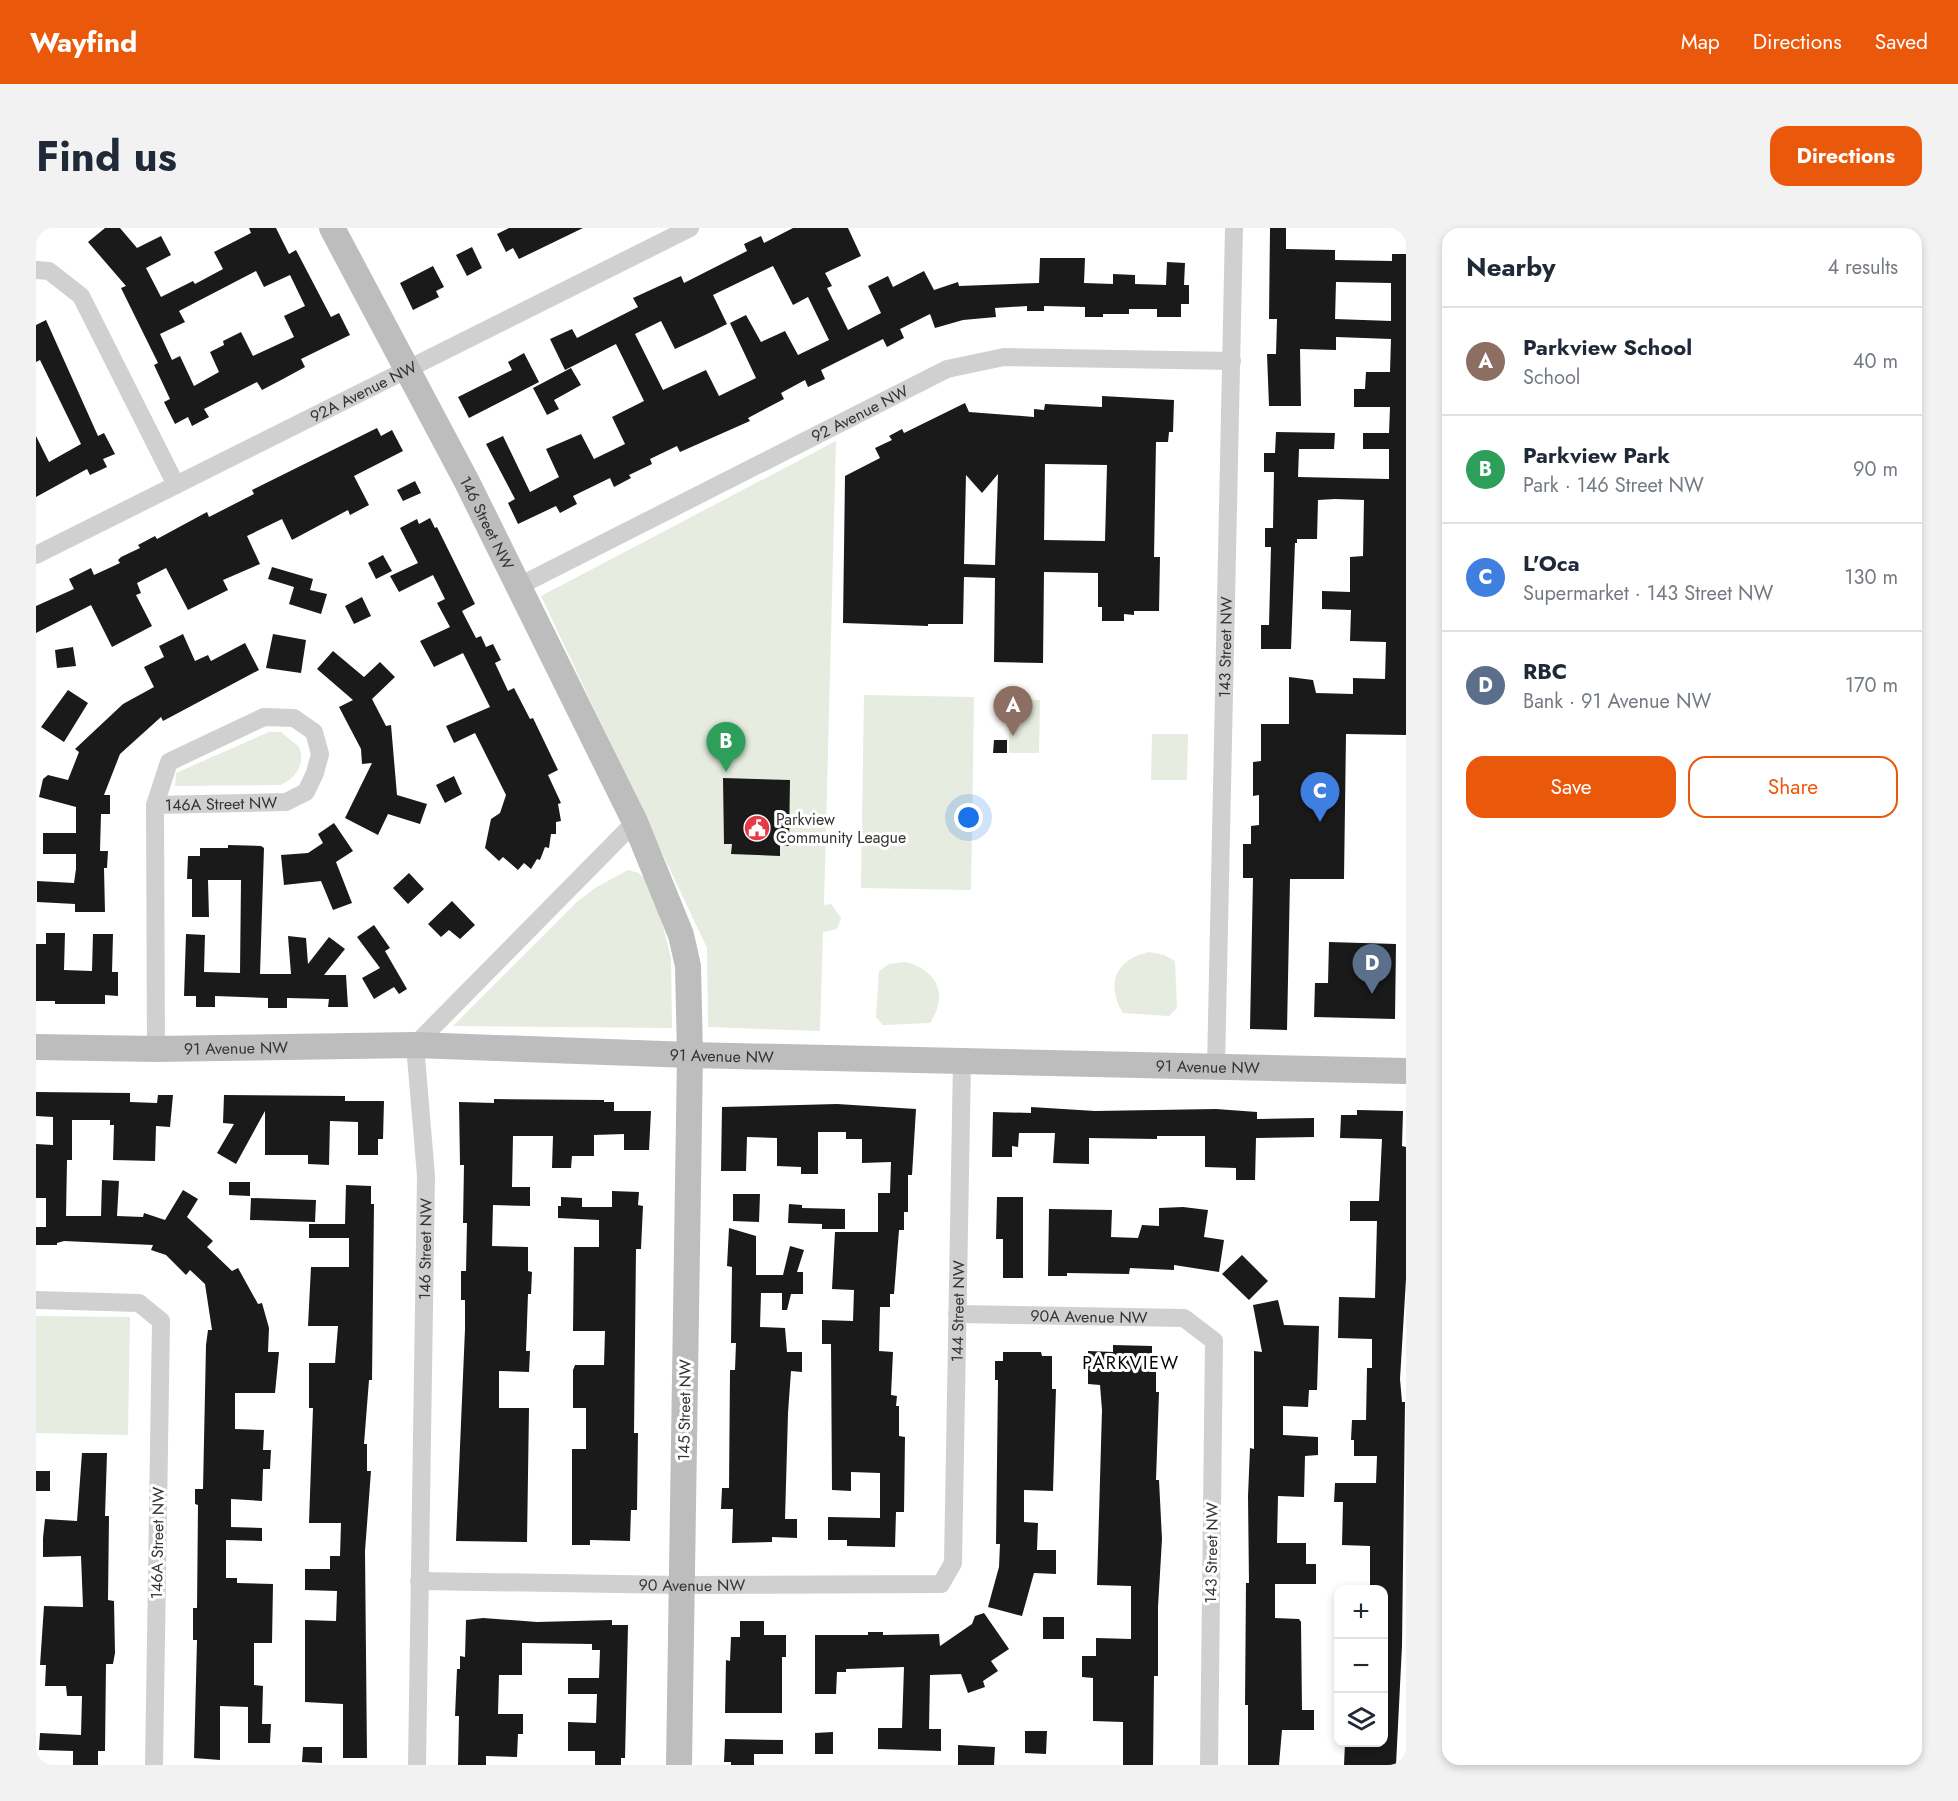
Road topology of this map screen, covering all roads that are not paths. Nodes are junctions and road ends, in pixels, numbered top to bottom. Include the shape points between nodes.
1 (332, 228) edge
2 (690, 228) edge
3 (1234, 228) edge
4 (40, 273) edge
5 (1232, 361) junction
6 (405, 370) junction
7 (176, 485) junction
8 (36, 555) edge
9 (519, 586) junction
10 (155, 805) junction
11 (635, 822) junction
12 (415, 1045) junction
13 (36, 1047) edge
14 (156, 1049) junction
15 (690, 1054) junction
16 (962, 1061) junction
17 (1216, 1067) junction
18 (1406, 1071) edge
19 (36, 1300) edge
20 (957, 1314) junction
21 (1214, 1341) joint
22 (953, 1563) joint
23 (419, 1581) junction
24 (681, 1585) junction
25 (154, 1765) edge
26 (417, 1765) edge
27 (679, 1765) edge
28 (1209, 1765) edge

1 - 6 street, 146 Street NW
2 - 6 street, 92A Avenue NW
3 - 5 street, 143 Street NW
4 - 7 street via 81,296
5 - 9 street, 92 Avenue NW via 1004,357 947,369
5 - 17 street, 143 Street NW
6 - 7 street, 92A Avenue NW
6 - 9 street, 146 Street NW
7 - 8 street, 92A Avenue NW
9 - 11 street, 146 Street NW
10 - 10 street, 146A Street NW via 286,802 306,792 315,773 320,754 314,732 294,718 264,717 169,762
10 - 14 street, 146A Street NW
11 - 12 street
11 - 15 street, 146 Street NW via 681,935 688,966
12 - 14 street, 91 Avenue NW
12 - 15 street, 91 Avenue NW
12 - 23 street, 146 Street NW via 426,1176
13 - 14 street, 91 Avenue NW
15 - 16 street, 91 Avenue NW
15 - 24 street, 145 Street NW
16 - 17 street, 91 Avenue NW
16 - 20 street, 144 Street NW
17 - 18 street, 91 Avenue NW
19 - 25 street, 146A Street NW via 139,1303 161,1321
20 - 21 street, 90A Avenue NW via 1184,1318
20 - 22 street, 144 Street NW
21 - 28 street, 143 Street NW
22 - 24 street, 90 Avenue NW via 940,1584
23 - 24 street, 90 Avenue NW
23 - 26 street, 146 Street NW
24 - 27 street, 145 Street NW

